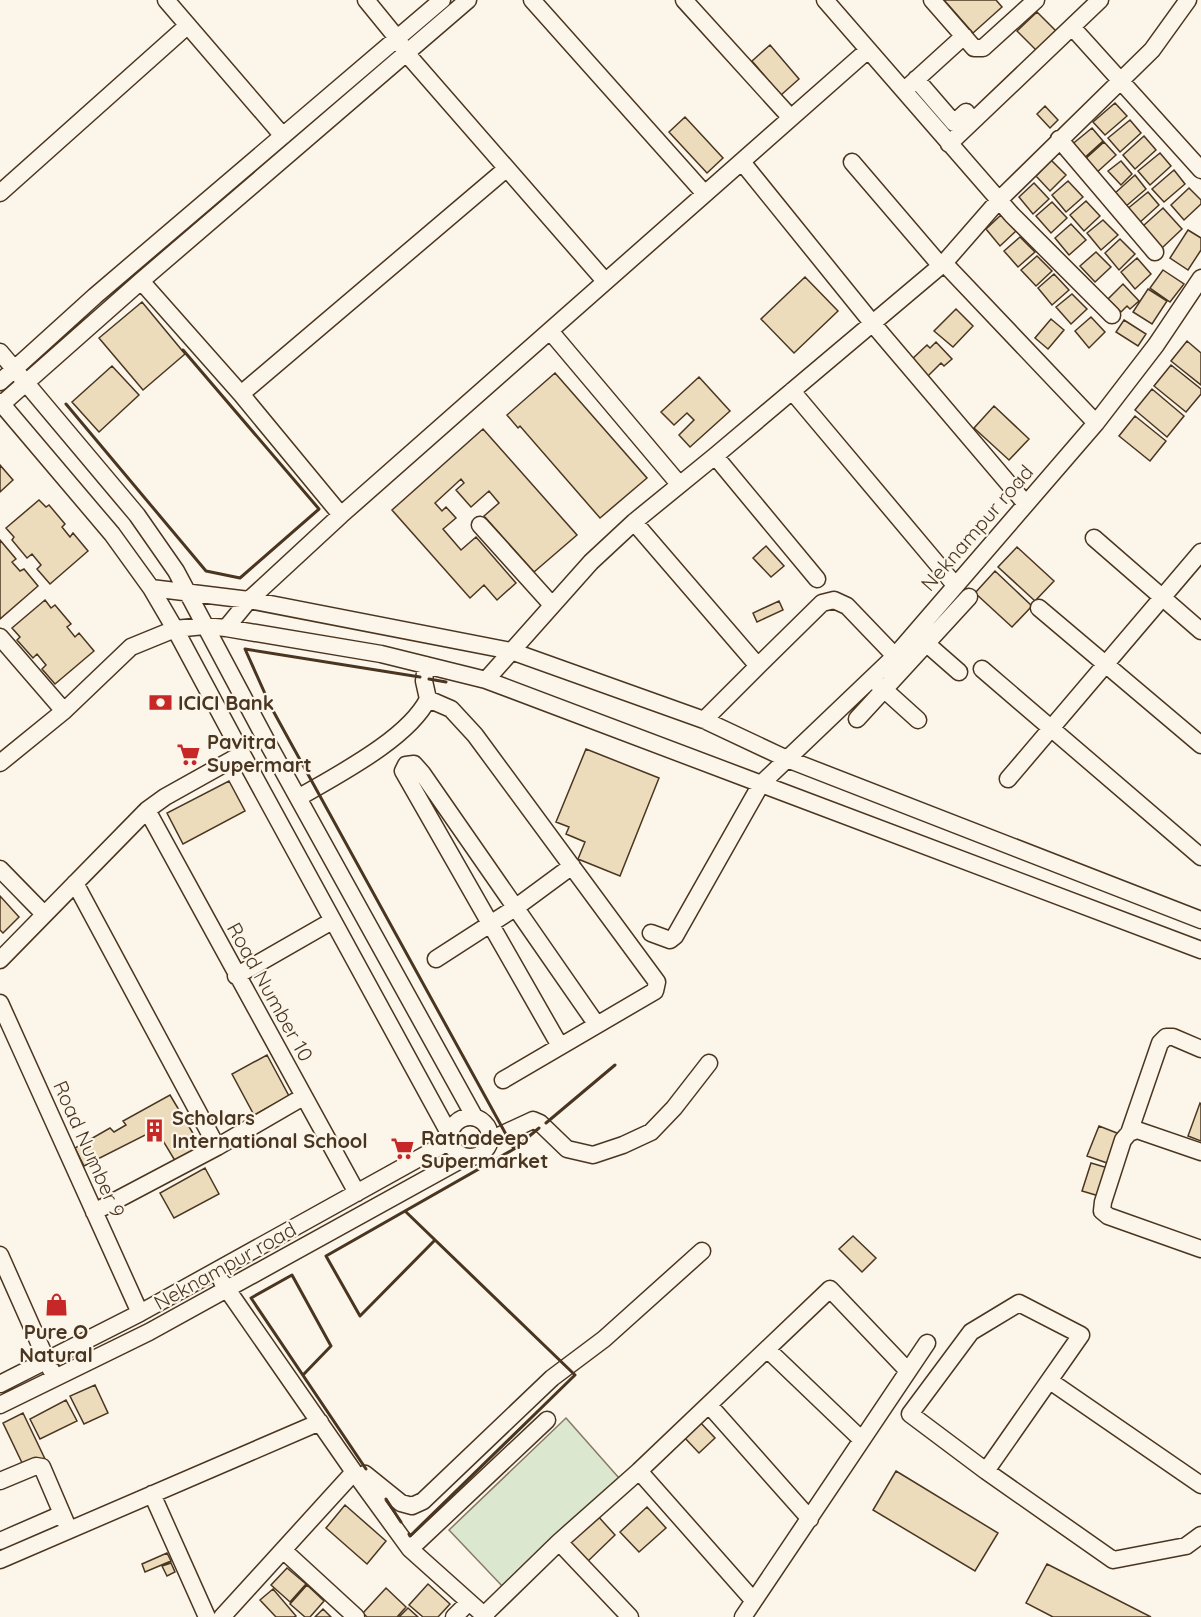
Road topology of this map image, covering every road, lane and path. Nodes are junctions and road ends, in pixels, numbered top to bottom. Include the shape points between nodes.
1 (166, 0) edge
2 (366, 0) edge
3 (442, 0) edge
4 (468, 0) edge
5 (532, 0) edge
6 (684, 0) edge
7 (826, 0) edge
8 (932, 0) edge
9 (1036, 0) edge
10 (1100, 0) edge
11 (1188, 0) edge
12 (187, 26) junction
13 (1072, 27) junction
14 (964, 36) junction
15 (397, 38) junction
16 (868, 50) junction
17 (407, 54) junction
18 (1120, 80) junction
19 (910, 85) junction
20 (791, 118) junction
21 (973, 121) junction
22 (283, 136) junction
23 (1059, 139) junction
24 (949, 144) junction
25 (742, 162) junction
26 (852, 162) dead end
27 (506, 169) junction
28 (1201, 170) edge
29 (0, 193) edge
30 (705, 194) junction
31 (999, 200) junction
32 (1155, 252) dead end
33 (942, 265) junction
34 (1201, 278) edge
35 (141, 281) junction
36 (605, 281) junction
37 (1112, 315) dead end
38 (873, 324) junction
39 (550, 331) junction
40 (0, 352) edge
41 (15, 369) junction
42 (0, 382) edge
43 (26, 383) junction
44 (792, 391) junction
45 (241, 394) junction
46 (1, 403) edge
47 (1096, 423) junction
48 (716, 456) junction
49 (679, 484) junction
50 (1026, 504) junction
51 (341, 515) junction
52 (634, 522) junction
53 (480, 525) dead end
54 (1094, 538) dead end
55 (1201, 552) edge
56 (816, 579) dead end
57 (955, 585) junction
58 (151, 588) junction
59 (188, 592) junction
60 (969, 597) dead end
61 (1162, 598) junction
62 (249, 600) junction
63 (552, 605) junction
64 (1039, 608) dead end
65 (204, 626) junction
66 (226, 628) junction
67 (176, 629) junction
68 (1201, 631) edge
69 (0, 637) edge
70 (920, 639) junction
71 (512, 651) junction
72 (896, 656) junction
73 (426, 665) junction
74 (1105, 665) junction
75 (758, 666) junction
76 (982, 669) dead end
77 (959, 672) dead end
78 (486, 680) junction
79 (878, 684) junction
80 (428, 699) junction
81 (64, 711) junction
82 (858, 718) dead end
83 (704, 720) junction
84 (918, 720) dead end
85 (1053, 728) junction
86 (1201, 745) edge
87 (242, 754) junction
88 (787, 759) junction
89 (0, 763) edge
90 (1008, 780) dead end
91 (761, 784) junction
92 (298, 798) junction
93 (147, 810) junction
94 (1201, 857) edge
95 (572, 866) junction
96 (0, 869) edge
97 (75, 883) junction
98 (515, 908) junction
99 (44, 914) junction
100 (1201, 920) edge
101 (332, 921) junction
102 (490, 924) junction
103 (651, 933) dead end
104 (1201, 950) edge
105 (435, 959) dead end
106 (0, 960) edge
107 (237, 976) junction
108 (0, 1003) edge
109 (597, 1025) junction
110 (560, 1046) junction
111 (1201, 1048) edge
112 (709, 1063) dead end
113 (502, 1080) dead end
114 (303, 1097) junction
115 (474, 1116) junction
116 (1129, 1133) junction
117 (450, 1137) junction
118 (490, 1140) junction
119 (218, 1147) junction
120 (1201, 1152) edge
121 (466, 1157) junction
122 (357, 1193) junction
123 (94, 1212) junction
124 (1201, 1249) edge
125 (702, 1251) dead end
126 (0, 1255) edge
127 (214, 1271) junction
128 (227, 1289) junction
129 (140, 1313) junction
130 (927, 1343) dead end
131 (767, 1349) junction
132 (47, 1361) junction
133 (908, 1371) junction
134 (55, 1379) junction
135 (1050, 1381) junction
136 (0, 1384) edge
137 (0, 1405) edge
138 (709, 1405) junction
139 (547, 1420) dead end
140 (320, 1422) junction
141 (862, 1440) junction
142 (639, 1471) junction
143 (986, 1471) junction
144 (356, 1475) junction
145 (0, 1481) edge
146 (1201, 1485) edge
147 (152, 1494) junction
148 (62, 1514) junction
149 (810, 1519) junction
150 (69, 1530) junction
151 (1201, 1535) edge
152 (0, 1541) edge
153 (559, 1542) junction
154 (411, 1549) junction
155 (283, 1550) junction
156 (0, 1560) edge
157 (753, 1600) junction
158 (468, 1603) junction
159 (485, 1616) edge
160 (207, 1617) edge
161 (222, 1617) edge
162 (356, 1617) edge
163 (454, 1617) edge
164 (630, 1617) edge
165 (743, 1617) edge

1 - 12 street
2 - 15 street
3 - 15 street
4 - 17 street
5 - 30 street
6 - 20 street
7 - 16 street
8 - 14 street
9 - 14 street via 983,48 974,48
10 - 13 street
11 - 18 street via 1152,50
12 - 22 street
12 - 29 street
13 - 18 street
13 - 21 street
14 - 19 street
15 - 17 street
15 - 22 street
16 - 19 street
16 - 20 street
17 - 27 street
17 - 35 street
18 - 23 street
18 - 28 street
19 - 21 street via 954,123 966,112
19 - 24 street
20 - 25 street
21 - 24 street
22 - 41 street
23 - 31 street
23 - 32 street
24 - 31 street
25 - 30 street
25 - 38 street
26 - 33 street
27 - 36 street
27 - 45 street
30 - 36 street
31 - 33 street
31 - 37 street
33 - 38 street
33 - 47 street
34 - 47 street, Neknampur road
35 - 43 street
35 - 45 street
36 - 39 street
38 - 44 street
38 - 50 street
39 - 49 street
39 - 51 street
40 - 41 street
41 - 42 street
41 - 43 street
43 - 46 street
43 - 59 street via 137,515
44 - 48 street
44 - 57 street
45 - 51 street
46 - 58 street via 112,534
47 - 50 street, Neknampur road
48 - 49 street
48 - 56 street
49 - 52 street
50 - 57 street, Neknampur road
51 - 62 street
52 - 63 street
52 - 75 street
53 - 63 street
54 - 61 street
55 - 61 street
57 - 70 street, Neknampur road
58 - 59 street
58 - 67 street
59 - 62 street
59 - 65 street
60 - 70 street
61 - 68 street
61 - 74 street
62 - 66 street
62 - 71 street
63 - 71 street
64 - 74 street
65 - 66 street
65 - 67 street
65 - 92 street
66 - 73 street
67 - 81 street via 131,647
67 - 87 street
69 - 81 street
70 - 72 street, Neknampur road
70 - 77 street
70 - 79 street
71 - 78 street
71 - 83 street
72 - 75 street via 847,606 834,600 822,603
72 - 79 street, Neknampur road
73 - 78 street
73 - 80 street
74 - 85 street
74 - 86 street
75 - 83 street
76 - 85 street
78 - 91 street
79 - 82 street
79 - 84 street
79 - 88 street, Neknampur road
80 - 92 street via 410,725
80 - 95 street via 451,709 475,735
81 - 89 street
83 - 88 street
85 - 90 street
85 - 94 street
87 - 93 street
87 - 101 street
88 - 91 street, Neknampur road
88 - 100 street
91 - 103 street, Neknampur road via 675,936 670,940
91 - 104 street
92 - 115 street
93 - 97 street
93 - 107 street, Road Number 10
95 - 98 street
95 - 109 street via 657,982 655,991
96 - 99 street
97 - 99 street
97 - 119 street
98 - 102 street
98 - 102 street via 422,773 414,764 406,765 403,771
98 - 109 street
99 - 106 street
101 - 107 street
101 - 117 street
102 - 105 street
102 - 110 street
107 - 114 street, Road Number 10
108 - 123 street, Road Number 9
109 - 110 street
110 - 113 street
111 - 116 street via 1173,1037 1160,1043
112 - 118 street via 651,1132 623,1145 592,1155 567,1149 533,1120
114 - 119 street
114 - 122 street, Road Number 10
115 - 117 street via 458,1119 452,1125
115 - 118 street via 487,1125
116 - 120 street via 1137,1130
116 - 124 street via 1123,1140 1102,1210 1108,1216
117 - 121 street via 453,1148
117 - 122 street, Neknampur road
118 - 121 street via 481,1154
119 - 123 street
121 - 128 street, Neknampur road
122 - 127 street, Neknampur road
123 - 129 street, Road Number 9
125 - 144 street via 604,1339 552,1378 423,1501 412,1506 401,1503 364,1474
126 - 132 street
127 - 128 street
127 - 129 street, Neknampur road
128 - 134 street, Neknampur road
128 - 140 street
129 - 132 street, Neknampur road
130 - 133 street
131 - 133 street via 830,1289
131 - 138 street
131 - 141 street
132 - 134 street
132 - 136 street, Neknampur road
133 - 141 street
134 - 137 street, Neknampur road
135 - 143 street
135 - 143 street via 1081,1335 1018,1303 971,1332 910,1414
135 - 146 street
138 - 142 street
138 - 149 street
139 - 154 street
140 - 144 street
140 - 147 street
141 - 149 street
142 - 153 street
142 - 157 street
143 - 151 street via 1113,1560 1186,1546
144 - 154 street
144 - 155 street
145 - 148 street via 42,1467
147 - 150 street
147 - 160 street
148 - 150 street
148 - 152 street
149 - 157 street
150 - 156 street
153 - 159 street
153 - 164 street
154 - 158 street
155 - 161 street
155 - 162 street
157 - 165 street
158 - 159 street
158 - 163 street

